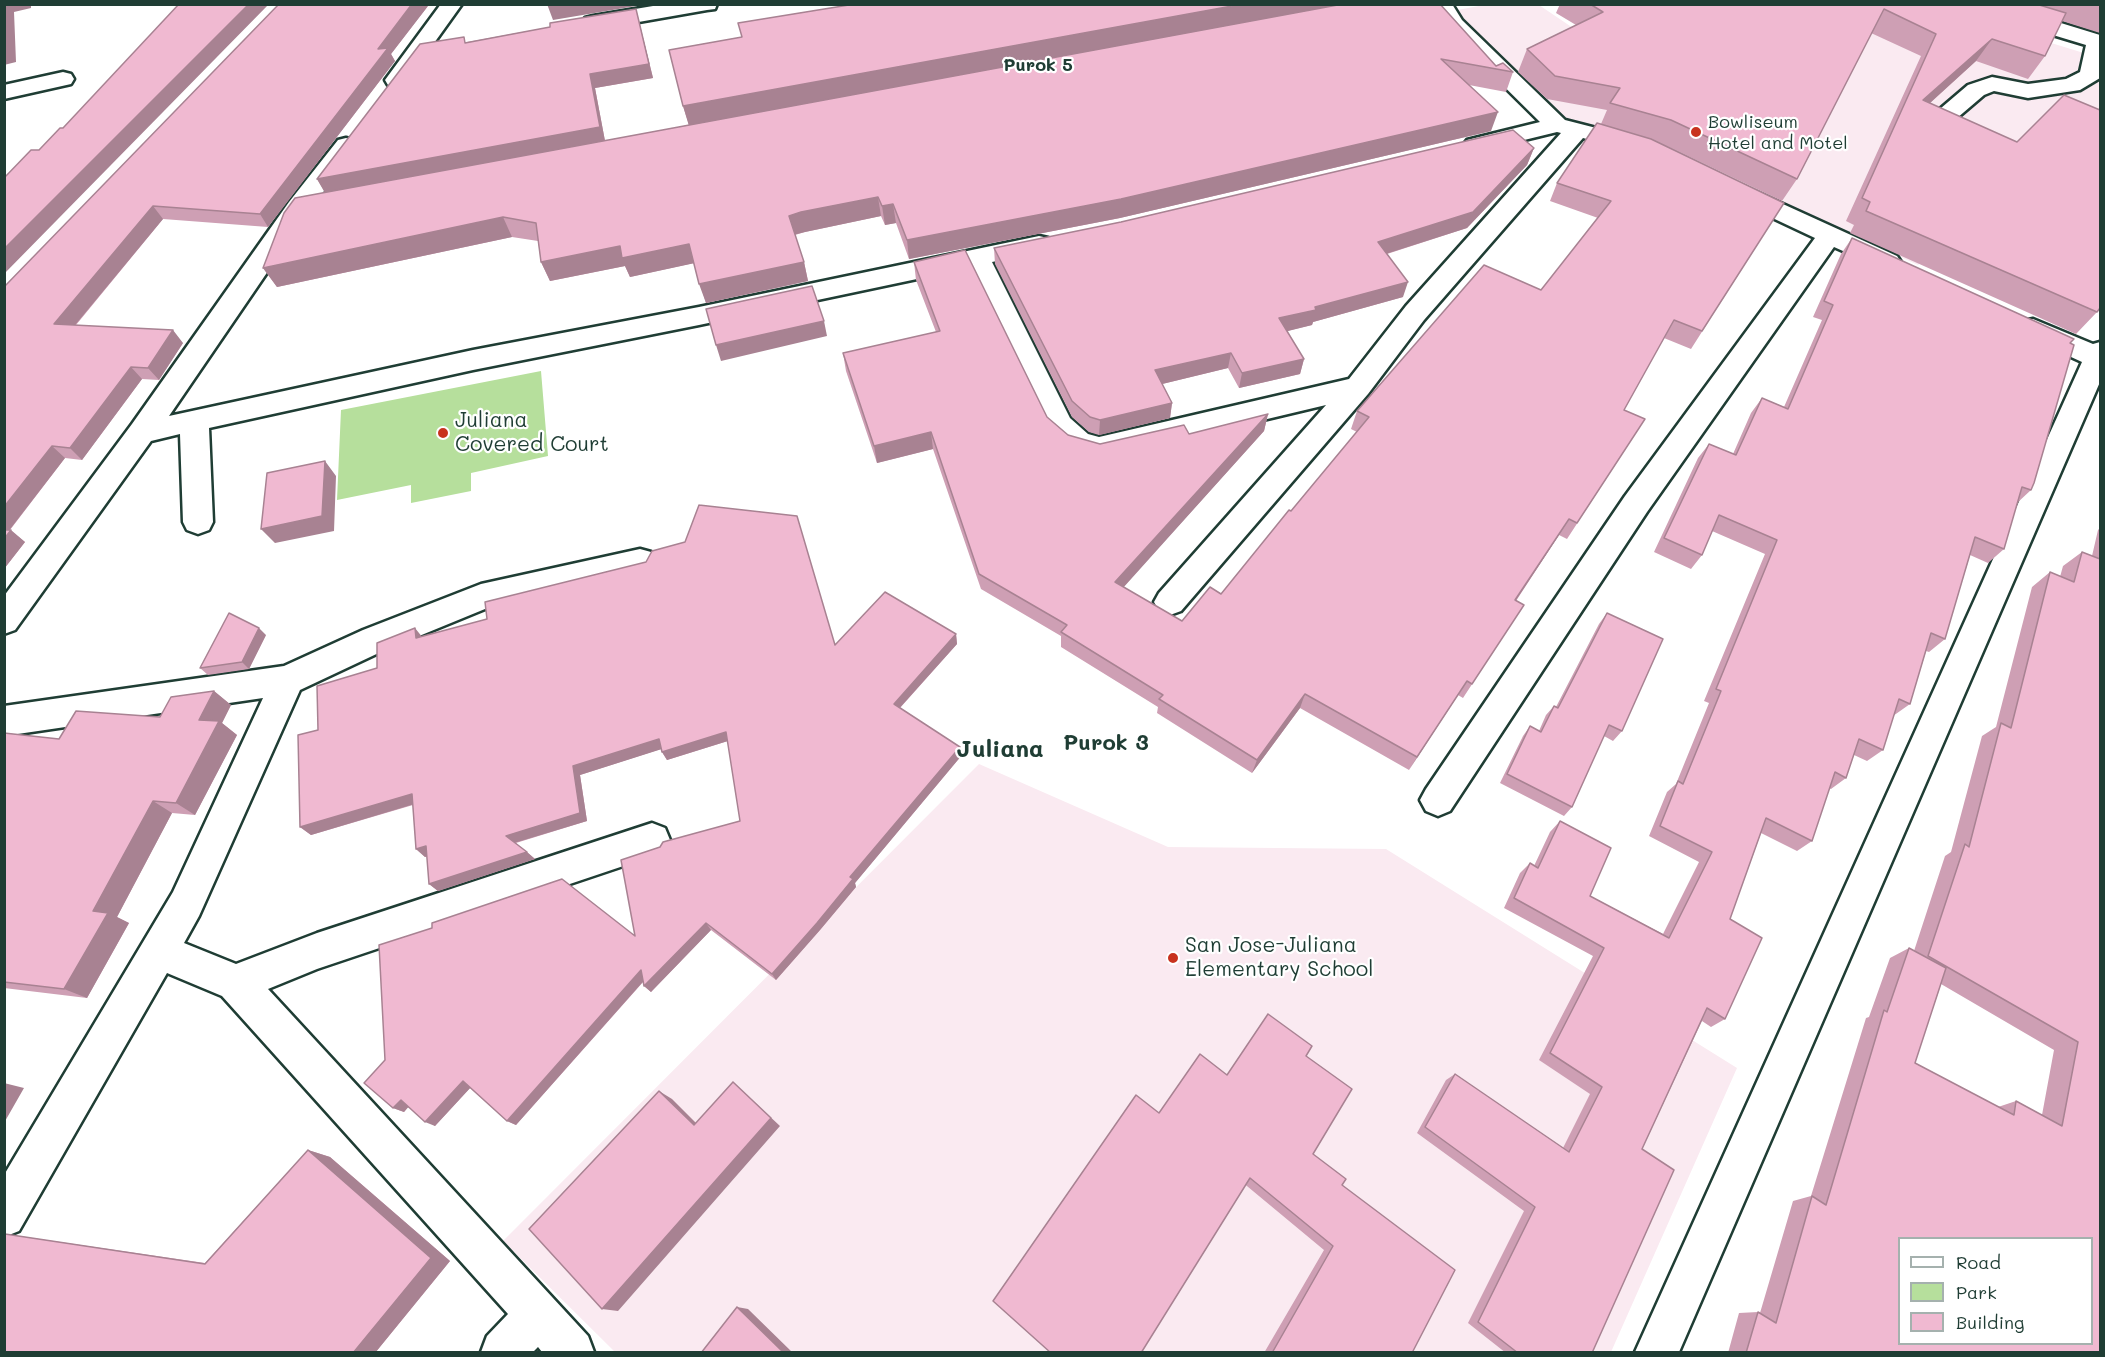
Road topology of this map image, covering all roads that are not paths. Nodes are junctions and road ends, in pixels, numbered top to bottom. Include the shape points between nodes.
1 (452, 4) edge
2 (707, 4) edge
3 (1441, 4) edge
4 (1975, 4) edge
5 (577, 26) edge
6 (2099, 41) edge
7 (452, 45) edge
8 (418, 50) junction
9 (63, 79) dead end
10 (4, 92) edge
11 (383, 97) edge
12 (362, 125) edge
13 (1935, 125) edge
14 (1568, 127) junction
15 (1453, 150) edge
16 (1662, 155) edge
17 (1714, 180) edge
18 (333, 202) edge
19 (298, 208) junction
20 (1829, 236) junction
21 (1065, 239) edge
22 (976, 256) junction
23 (1904, 270) edge
24 (2011, 318) edge
25 (2099, 356) edge
26 (1358, 387) junction
27 (194, 421) junction
28 (142, 432) junction
29 (198, 522) dead end
30 (640, 561) edge
31 (1170, 602) dead end
32 (4, 621) edge
33 (288, 680) junction
34 (4, 721) edge
35 (1438, 800) dead end
36 (652, 840) dead end
37 (158, 951) junction
38 (236, 983) junction
39 (4, 1216) edge
40 (537, 1315) junction
41 (502, 1353) edge
42 (572, 1353) edge
43 (1657, 1353) edge

1 - 8 street
2 - 5 street
3 - 14 street via 1454,24
4 - 6 street
6 - 13 street via 2091,75 2072,85 2028,91 1992,84 1976,90
7 - 8 street
8 - 11 street
9 - 10 street
12 - 19 street
14 - 15 street
14 - 16 street
14 - 26 street
17 - 20 street
18 - 19 street
19 - 28 street
20 - 23 street
20 - 35 street via 1636,504
21 - 22 street
22 - 26 street via 1059,425 1078,442 1099,448
22 - 27 street
24 - 25 street
25 - 43 street
26 - 31 street
27 - 28 street
27 - 29 street
28 - 32 street
30 - 33 street via 481,597
33 - 34 street
33 - 37 street via 186,904
36 - 38 street via 317,951
37 - 38 street
37 - 39 street
38 - 40 street
40 - 41 street
40 - 42 street

